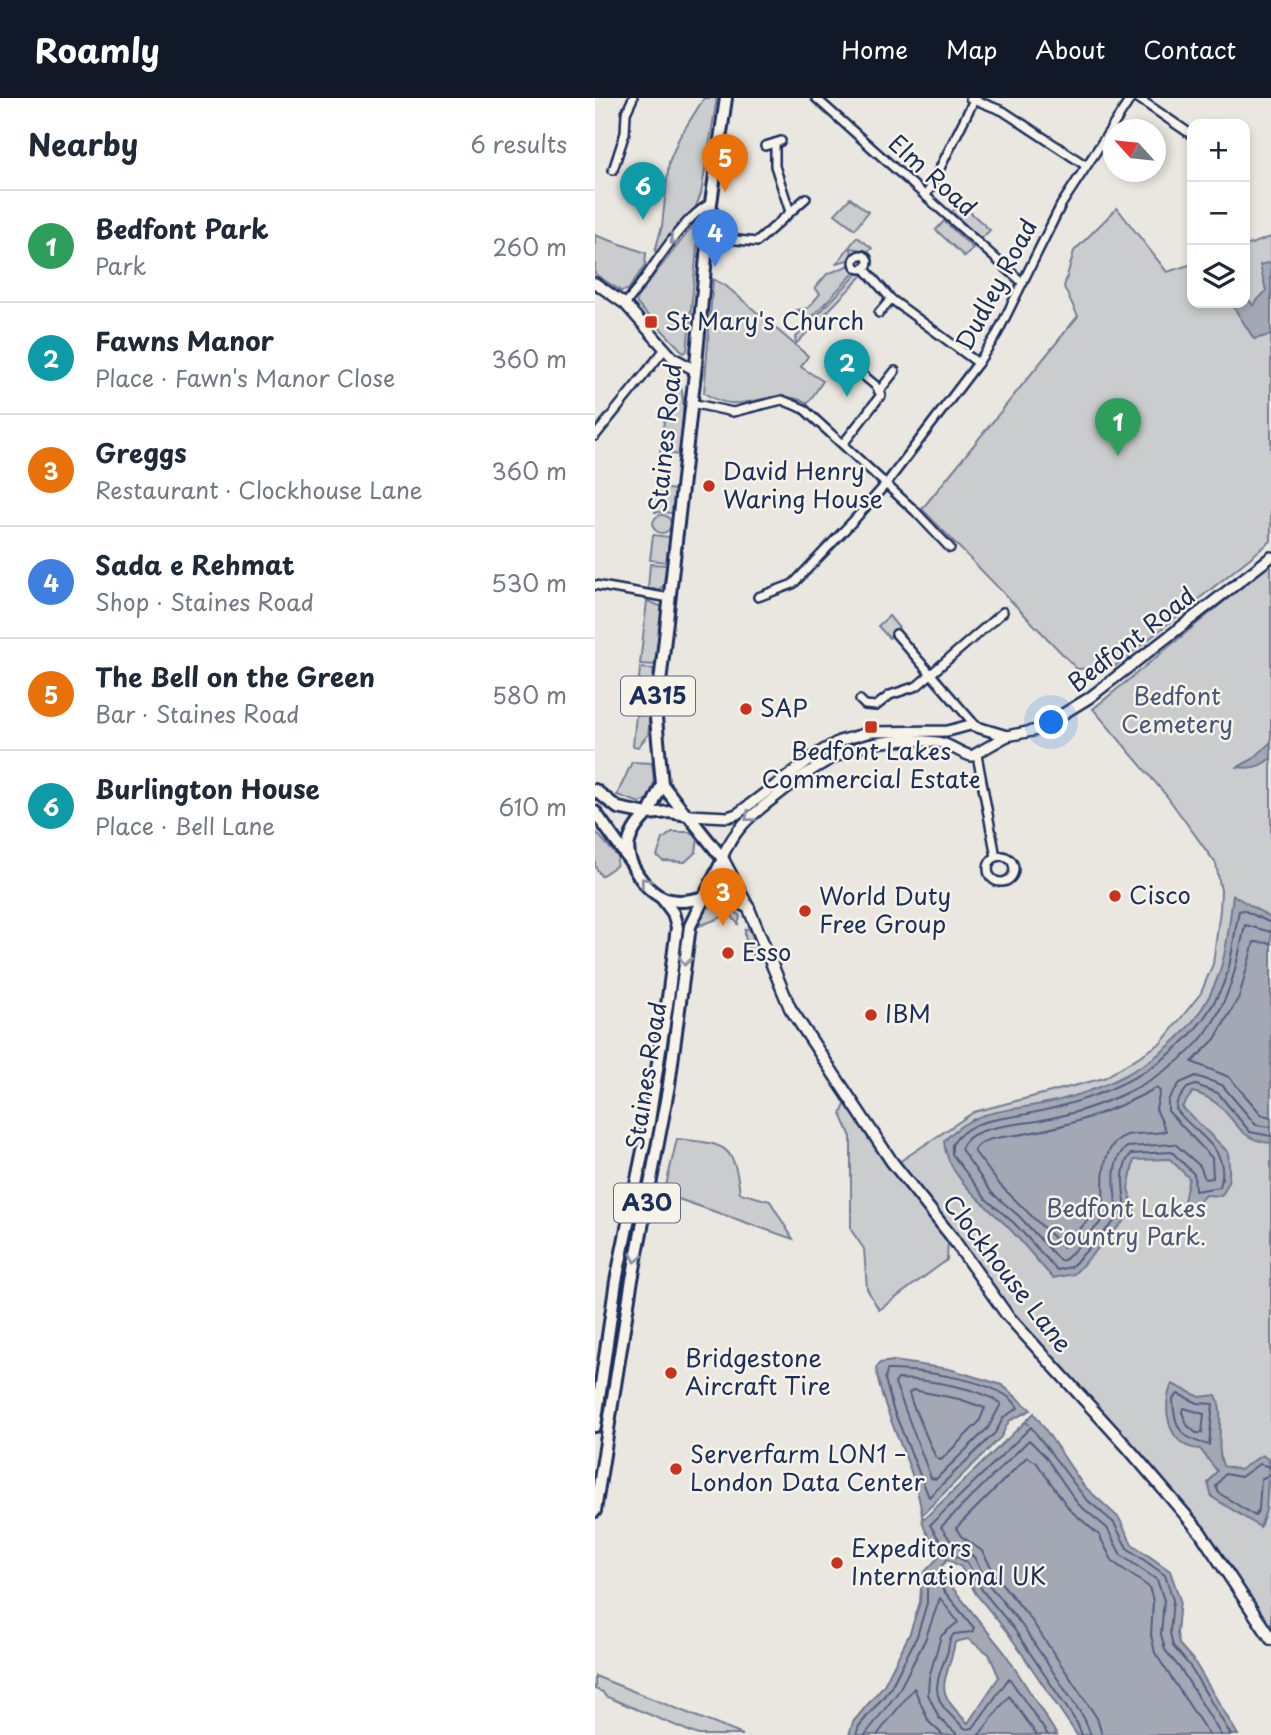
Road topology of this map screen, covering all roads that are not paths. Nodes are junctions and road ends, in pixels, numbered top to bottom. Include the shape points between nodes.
1 (633, 98) edge
2 (726, 98) edge
3 (816, 98) edge
4 (973, 98) edge
5 (1131, 98) edge
6 (1138, 98) edge
7 (1187, 132) edge
8 (765, 146) dead end
9 (1085, 165) junction
10 (613, 170) dead end
11 (926, 196) junction
12 (806, 198) dead end
13 (711, 204) junction
14 (790, 212) junction
15 (707, 237) junction
16 (864, 268) dead end
17 (595, 283) edge
18 (1023, 283) junction
19 (891, 299) junction
20 (625, 304) junction
21 (879, 313) dead end
22 (664, 349) junction
23 (847, 362) dead end
24 (978, 363) junction
25 (695, 370) junction
26 (895, 371) dead end
27 (880, 390) junction
28 (691, 403) junction
29 (595, 436) edge
30 (843, 444) junction
31 (886, 484) junction
32 (950, 548) dead end
33 (1271, 556) edge
34 (595, 585) edge
35 (758, 597) dead end
36 (670, 598) junction
37 (1003, 612) dead end
38 (896, 634) dead end
39 (932, 674) junction
40 (860, 700) dead end
41 (960, 709) junction
42 (977, 726) junction
43 (961, 729) junction
44 (1007, 736) junction
45 (985, 746) junction
46 (958, 748) junction
47 (977, 755) junction
48 (662, 784) junction
49 (595, 790) edge
50 (595, 812) edge
51 (648, 813) junction
52 (686, 814) junction
53 (996, 857) dead end
54 (722, 858) junction
55 (632, 863) junction
56 (704, 896) junction
57 (662, 898) junction
58 (749, 909) junction
59 (595, 1426) edge
60 (595, 1511) edge
61 (1271, 1639) edge

1 - 10 street
2 - 13 main road, Staines Road / A315
3 - 11 street, Elm Road
4 - 9 street via 1026,125
4 - 11 street
5 - 9 street, Dudley Road
6 - 7 street
8 - 14 street via 778,142 775,166
9 - 18 street, Dudley Road
11 - 18 street, Elm Road
12 - 14 street
13 - 15 main road, Staines Road / A315
13 -> 20 street via 689,222
14 - 15 street via 757,242
15 - 25 main road, Staines Road / A315
16 - 19 street
17 - 20 street
18 - 24 street, Dudley Road
19 - 21 street
19 - 24 street
20 - 22 street
22 - 25 street
22 - 29 street
23 - 27 street
24 - 31 street, Dudley Road
25 - 28 main road, Staines Road / A315
26 - 27 street
27 - 30 street via 880,398
28 - 30 street via 733,412 768,402 792,403
28 - 36 main road, Staines Road / A315
30 - 31 street
31 - 32 street
31 - 35 street, Dudley Road via 793,584
33 - 44 street, Bedfont Road via 1089,698 1037,730
34 - 36 street
36 - 48 main road, Staines Road / A315 via 656,718
37 - 39 street
38 - 39 street
39 - 40 street via 876,706
39 - 41 street
41 - 42 street
41 - 43 street
42 - 43 street
42 - 44 street
42 - 45 street via 985,734
43 - 46 street via 956,737
43 - 52 street via 871,732 839,741 737,814
44 - 45 street, Bedfont Road
45 - 47 street, Bedfont Road
46 - 47 street
46 -> 54 street via 904,740 869,743 832,756 739,825
47 - 53 street
48 - 51 main road, Staines Road / A315
48 - 52 main road
49 - 51 main road via 618,808
50 - 55 main road
51 - 52 main road
51 - 55 main road via 629,841
52 - 54 main road
54 - 56 main road
54 - 58 main road, Clockhouse Lane
57 -> 55 main road
56 - 57 main road via 682,901
56 - 58 main road via 720,893
56 -> 60 main road, Staines Road / A30 via 690,926 667,1098
57 - 59 main road, Staines Road / A30 via 674,913 677,928 669,998 616,1281
58 - 61 main road, Clockhouse Lane via 790,1008 892,1162 1007,1315 1199,1532

